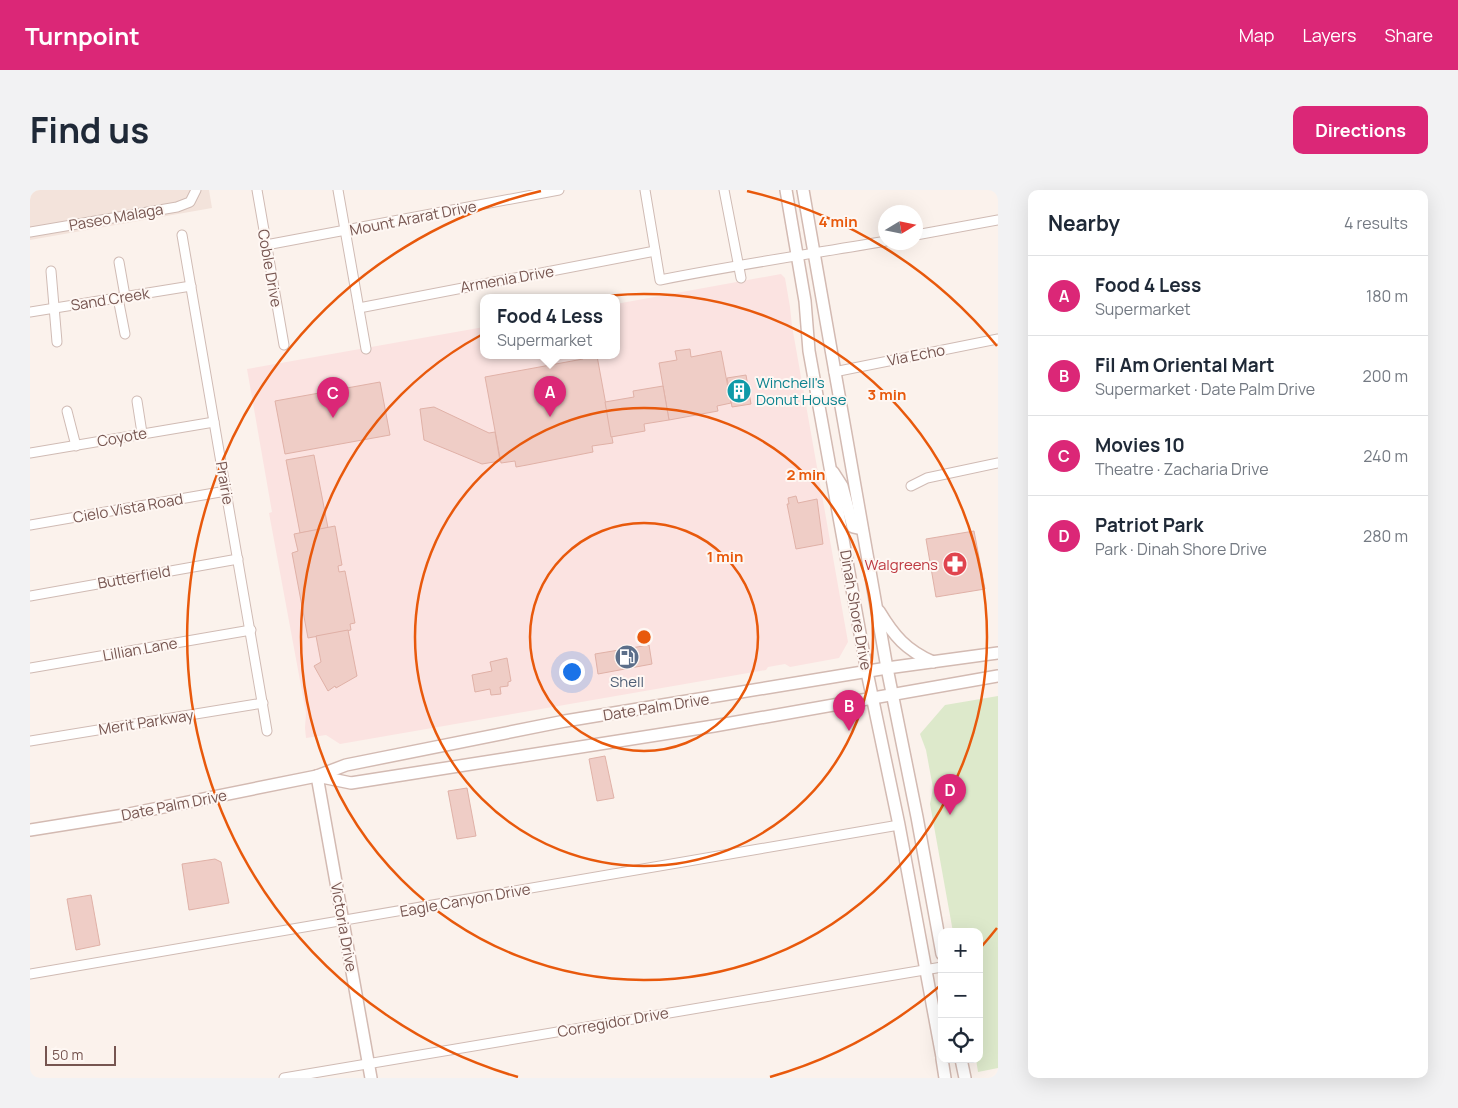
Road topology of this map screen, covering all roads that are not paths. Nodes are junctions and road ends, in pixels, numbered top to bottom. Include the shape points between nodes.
1 (256, 190) edge
2 (338, 190) edge
3 (559, 190) edge
4 (645, 190) edge
5 (724, 190) edge
6 (786, 190) edge
7 (803, 190) edge
8 (195, 191) edge
9 (998, 220) edge
10 (345, 231) junction
11 (30, 232) edge
12 (923, 234) edge
13 (182, 235) dead end
14 (878, 242) edge
15 (266, 245) junction
16 (655, 251) junction
17 (814, 254) junction
18 (799, 257) junction
19 (119, 262) dead end
20 (739, 265) junction
21 (51, 271) dead end
22 (741, 278) dead end
23 (191, 286) junction
24 (122, 297) junction
25 (54, 308) junction
26 (359, 308) junction
27 (30, 312) edge
28 (826, 327) junction
29 (124, 334) dead end
30 (998, 339) edge
31 (57, 342) dead end
32 (284, 345) dead end
33 (366, 349) dead end
34 (834, 372) junction
35 (838, 396) junction
36 (818, 400) junction
37 (137, 401) dead end
38 (67, 411) dead end
39 (214, 422) junction
40 (142, 433) junction
41 (76, 446) junction
42 (30, 453) edge
43 (998, 463) edge
44 (830, 467) junction
45 (911, 486) dead end
46 (226, 491) junction
47 (30, 525) edge
48 (862, 529) junction
49 (238, 559) junction
50 (30, 596) edge
51 (876, 608) junction
52 (251, 630) junction
53 (998, 653) edge
54 (932, 662) junction
55 (30, 668) edge
56 (887, 668) junction
57 (867, 672) junction
58 (998, 676) edge
59 (892, 695) junction
60 (872, 698) junction
61 (263, 703) junction
62 (267, 731) dead end
63 (30, 741) edge
64 (317, 776) junction
65 (899, 825) junction
66 (30, 830) edge
67 (343, 921) junction
68 (938, 931) edge
69 (938, 968) edge
70 (926, 969) junction
71 (30, 974) edge
72 (938, 1036) edge
73 (943, 1063) edge
74 (962, 1063) edge
75 (368, 1064) junction
76 (284, 1078) edge
77 (371, 1078) edge
78 (946, 1078) edge
79 (965, 1078) edge

1 - 15 street, Coble Drive
2 - 10 street
3 - 10 street, Mount Ararat Drive
4 - 16 street
5 - 20 street
6 - 18 main road, Dinah Shore Drive
7 - 17 main road, Dinah Shore Drive
8 - 11 street, Paseo Malaga via 190,202 177,207
9 - 12 street
10 - 15 street, Mount Ararat Drive
10 - 26 street
13 - 23 street, Prairie
14 - 17 street
15 - 32 street, Coble Drive
16 - 20 street via 660,280
16 - 26 street, Armenia Drive
17 - 18 street
17 - 28 main road, Dinah Shore Drive
18 - 20 street
18 - 28 main road via 809,269 817,312
18 - 36 main road, Dinah Shore Drive
19 - 24 street
20 - 22 street
21 - 25 street
23 - 24 street, Sand Creek
23 - 39 street, Prairie
24 - 25 street, Sand Creek
24 - 29 street
25 - 27 street, Sand Creek
25 - 31 street
26 - 33 street
28 - 34 main road, Dinah Shore Drive
30 - 34 street, Via Echo
34 - 35 main road, Dinah Shore Drive
35 - 36 main road
35 - 48 main road, Dinah Shore Drive
36 - 44 main road, Dinah Shore Drive
37 - 40 street
38 - 41 street
39 - 40 street, Coyote
39 - 46 street, Prairie
40 - 41 street, Coyote
41 - 42 street, Coyote
43 - 45 street via 927,478
44 - 48 main road via 842,486 853,527
44 - 57 main road, Dinah Shore Drive
46 - 47 street, Cielo Vista Road
46 - 49 street, Prairie
48 - 51 main road, Dinah Shore Drive
49 - 50 street, Butterfield
49 - 52 street, Prairie
51 - 54 main road via 908,649
51 - 56 main road, Dinah Shore Drive
52 - 55 street, Lillian Lane
52 - 61 street, Prairie
53 - 54 main road, Date Palm Drive
54 - 56 main road, Date Palm Drive
56 - 57 main road, Date Palm Drive
56 - 59 main road, Dinah Shore Drive
57 - 60 main road, Dinah Shore Drive
57 - 64 main road, Date Palm Drive via 565,722 346,765
58 - 59 main road, Date Palm Drive
59 - 60 main road, Date Palm Drive
59 - 68 main road, Dinah Shore Drive
60 - 64 main road, Date Palm Drive via 351,783
60 - 65 main road, Dinah Shore Drive
61 - 62 street, Prairie
61 - 63 street, Merit Parkway
64 - 66 main road, Date Palm Drive via 124,815
64 - 67 main road, Victoria Drive
65 - 67 street, Eagle Canyon Drive
65 - 70 main road, Dinah Shore Drive
67 - 71 street, Eagle Canyon Drive
67 - 75 main road, Victoria Drive
69 - 70 street, Corregidor Drive
70 - 72 main road, Dinah Shore Drive
70 - 75 street, Corregidor Drive
73 - 78 main road, Dinah Shore Drive
74 - 79 main road
75 - 76 street, Corregidor Drive
75 - 77 main road, Victoria Drive

